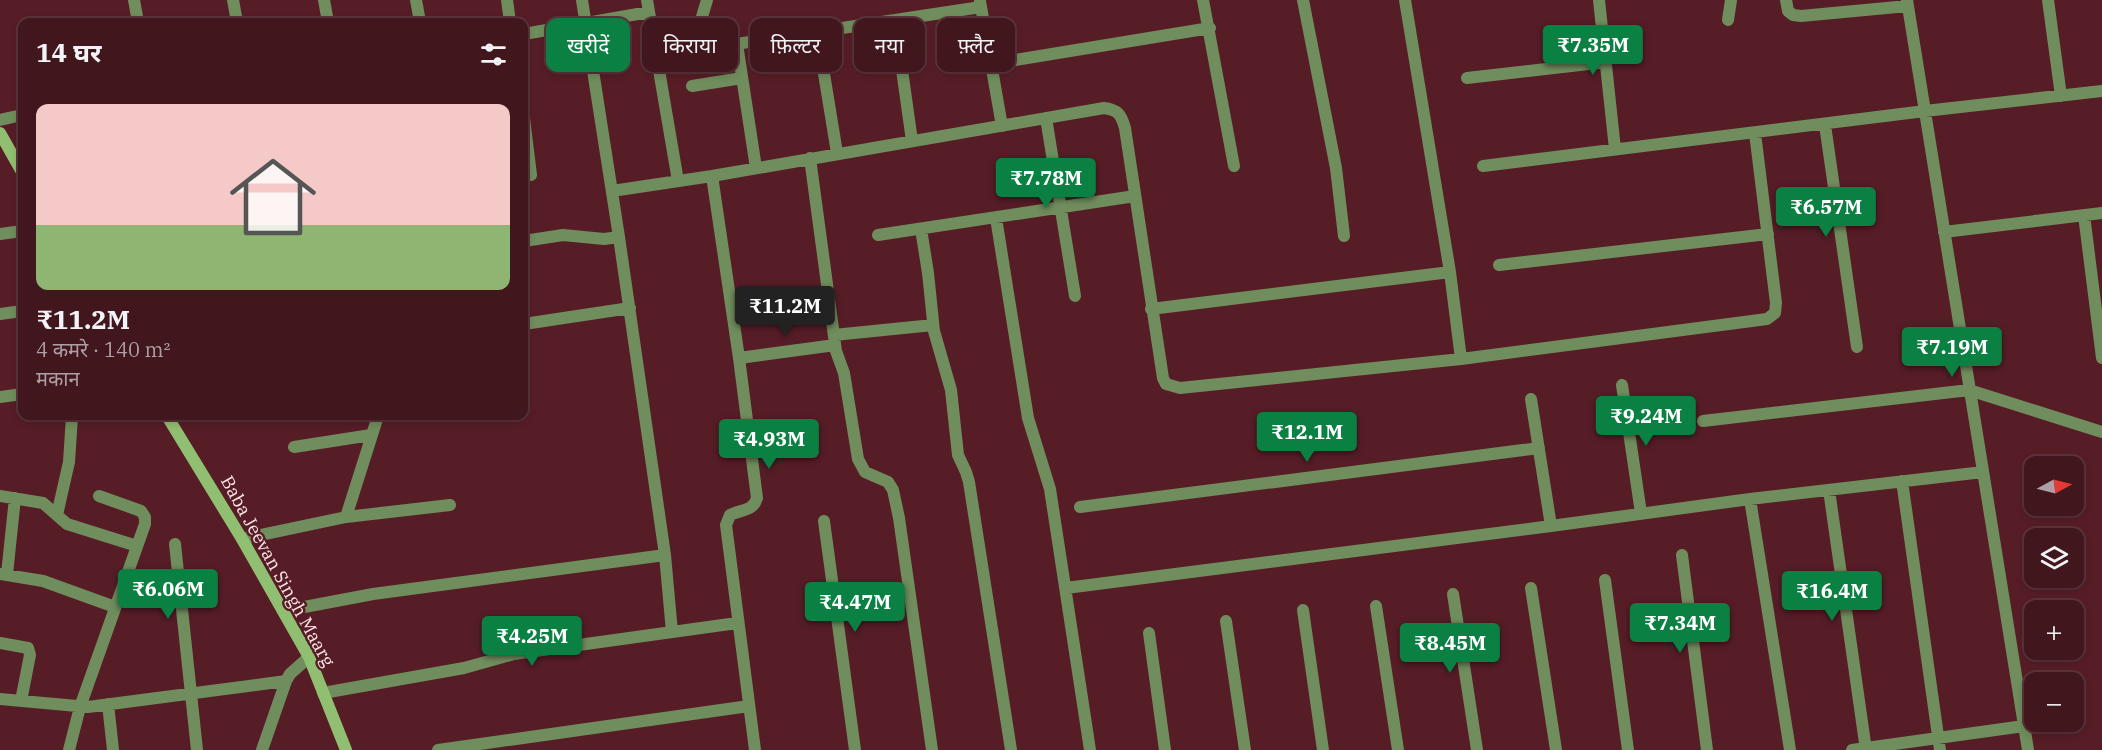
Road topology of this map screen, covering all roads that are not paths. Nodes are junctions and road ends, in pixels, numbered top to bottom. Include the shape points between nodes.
1 (134, 0) edge
2 (233, 0) edge
3 (324, 0) edge
4 (416, 0) edge
5 (507, 0) edge
6 (582, 0) edge
7 (708, 0) edge
8 (1203, 0) edge
9 (1303, 0) edge
10 (1405, 0) edge
11 (1599, 0) edge
12 (1731, 0) edge
13 (1786, 0) edge
14 (2048, 0) edge
15 (1908, 3) edge
16 (981, 4) edge
17 (648, 6) edge
18 (137, 18) edge
19 (236, 18) edge
20 (327, 18) edge
21 (419, 18) edge
22 (509, 18) edge
23 (585, 18) edge
24 (604, 18) edge
25 (702, 18) edge
26 (906, 18) edge
27 (1728, 20) dead end
28 (1210, 28) junction
29 (546, 30) edge
30 (528, 33) edge
31 (738, 51) edge
32 (1015, 60) edge
33 (1606, 62) junction
34 (594, 72) edge
35 (824, 72) edge
36 (902, 72) edge
37 (992, 72) edge
38 (742, 78) junction
39 (1467, 78) dead end
40 (692, 86) dead end
41 (2102, 91) edge
42 (2061, 96) junction
43 (1925, 111) junction
44 (18, 116) edge
45 (1046, 118) junction
46 (0, 120) edge
47 (1825, 125) junction
48 (1002, 126) junction
49 (0, 133) edge
50 (1755, 133) junction
51 (912, 141) junction
52 (1615, 149) junction
53 (528, 151) edge
54 (837, 153) junction
55 (810, 158) junction
56 (18, 164) edge
57 (1234, 166) dead end
58 (1483, 166) dead end
59 (756, 168) junction
60 (531, 175) dead end
61 (712, 176) junction
62 (678, 181) junction
63 (612, 191) junction
64 (1135, 196) junction
65 (1061, 208) junction
66 (2102, 213) edge
67 (2084, 215) junction
68 (996, 218) junction
69 (921, 229) junction
70 (18, 232) edge
71 (1944, 232) junction
72 (0, 234) edge
73 (1767, 234) junction
74 (878, 235) dead end
75 (619, 237) junction
76 (1344, 237) dead end
77 (528, 240) edge
78 (1499, 265) dead end
79 (1450, 272) junction
80 (1074, 296) dead end
81 (630, 308) junction
82 (1151, 309) junction
83 (18, 312) edge
84 (0, 314) edge
85 (528, 323) edge
86 (933, 325) junction
87 (835, 340) junction
88 (1857, 347) dead end
89 (739, 358) junction
90 (2102, 358) edge
91 (1461, 359) junction
92 (1622, 385) dead end
93 (1969, 390) junction
94 (18, 395) edge
95 (0, 397) edge
96 (1531, 399) dead end
97 (72, 420) edge
98 (169, 420) edge
99 (377, 420) edge
100 (1703, 421) dead end
101 (2102, 432) edge
102 (371, 435) junction
103 (294, 447) dead end
104 (1539, 448) junction
105 (1983, 472) junction
106 (1902, 481) junction
107 (1828, 490) junction
108 (0, 496) edge
109 (99, 496) dead end
110 (15, 498) junction
111 (1750, 499) junction
112 (450, 505) dead end
113 (1080, 507) dead end
114 (1641, 513) junction
115 (57, 515) junction
116 (346, 517) junction
117 (824, 521) dead end
118 (1551, 525) junction
119 (242, 538) junction
120 (175, 544) dead end
121 (137, 546) junction
122 (665, 555) junction
123 (1682, 555) dead end
124 (3, 574) edge
125 (1605, 580) dead end
126 (1065, 588) junction
127 (1531, 588) dead end
128 (1452, 594) dead end
129 (1376, 606) dead end
130 (115, 607) junction
131 (1303, 610) dead end
132 (283, 611) junction
133 (1226, 621) dead end
134 (737, 623) junction
135 (672, 632) junction
136 (1149, 633) dead end
137 (0, 643) edge
138 (309, 657) junction
139 (286, 681) junction
140 (191, 693) junction
141 (323, 693) junction
142 (0, 699) edge
143 (21, 701) junction
144 (108, 704) junction
145 (749, 706) junction
146 (80, 707) junction
147 (2024, 726) joint
148 (2025, 732) edge
149 (1939, 745) edge
150 (1866, 749) edge
151 (69, 750) edge
152 (113, 750) edge
153 (197, 750) edge
154 (262, 750) edge
155 (346, 750) edge
156 (438, 750) edge
157 (755, 750) edge
158 (855, 750) edge
159 (932, 750) edge
160 (1011, 750) edge
161 (1090, 750) edge
162 (1165, 750) edge
163 (1245, 750) edge
164 (1323, 750) edge
165 (1398, 750) edge
166 (1477, 750) edge
167 (1556, 750) edge
168 (1628, 750) edge
169 (1707, 750) edge
170 (1790, 750) edge
171 (1852, 750) edge
172 (2028, 750) edge

1 - 18 street
2 - 19 street
3 - 20 street
4 - 21 street
5 - 22 street
6 - 23 street
7 - 25 street
8 - 28 street
9 - 76 street via 1336,168
10 - 79 street
11 - 33 street
12 - 27 street
13 - 15 street via 1788,11 1801,16
14 - 42 street
15 - 43 street
16 - 26 street
17 - 24 street
17 - 62 street
28 - 32 street
28 - 57 street
29 - 30 street
31 - 38 street
33 - 39 street
33 - 52 street
34 - 63 street
35 - 54 street
36 - 51 street
37 - 48 street
38 - 40 street
38 - 59 street
41 - 42 street
42 - 43 street
43 - 47 street
43 - 71 street
44 - 46 street
45 - 48 street
45 - 64 street via 1104,108 1122,115
45 - 65 street
47 - 50 street
47 - 88 street
48 - 51 street
49 - 56 street
50 - 52 street
50 - 73 street
51 - 54 street
52 - 58 street
53 - 60 street
54 - 55 street
55 - 59 street
55 - 87 street
59 - 61 street
61 - 62 street
61 - 89 street
62 - 63 street
63 - 75 street
64 - 65 street
64 - 82 street
65 - 68 street
65 - 80 street
66 - 67 street
67 - 71 street
67 - 90 street
68 - 69 street
68 - 126 street via 1028,418 1048,479
69 - 74 street
69 - 86 street
70 - 72 street
71 - 93 street
73 - 78 street
73 - 91 street via 1776,303 1775,313 1767,319
75 - 77 street via 563,235
75 - 81 street
79 - 82 street
79 - 91 street
81 - 85 street
81 - 122 street
82 - 91 street via 1163,378 1172,387
83 - 84 street
86 - 87 street
86 - 160 street via 951,390 958,454 972,498
87 - 89 street
87 - 159 street via 858,459 865,472 888,482 893,490
89 - 134 street via 757,498 752,508 730,515 726,525
92 - 114 street
93 - 100 street
93 - 101 street
93 - 105 street
94 - 95 street
96 - 104 street
97 - 115 street via 69,462
98 - 119 street, Baba Jeevan Singh Maarg
99 - 102 street
102 - 103 street
102 - 116 street
104 - 113 street
104 - 118 street
105 - 106 street
105 - 147 street
106 - 107 street
106 - 149 street
107 - 111 street
107 - 150 street
108 - 110 street
109 - 121 street via 141,511 145,524
110 - 115 street via 43,503
110 - 124 street
111 - 114 street
111 - 170 street
112 - 116 street
114 - 118 street
115 - 121 street via 76,528
116 - 119 street
117 - 158 street
118 - 126 street
119 - 132 street, Baba Jeevan Singh Maarg
120 - 140 street
121 - 130 street
122 - 132 street via 373,594
122 - 135 street
123 - 169 street
124 - 130 street via 50,583
125 - 168 street
126 - 161 street
127 - 167 street
128 - 166 street
129 - 165 street
130 - 146 street
131 - 164 street
132 - 138 street, Baba Jeevan Singh Maarg
133 - 163 street
134 - 135 street
134 - 145 street
135 - 141 street via 514,654 464,668
136 - 162 street
137 - 143 street via 28,648
138 - 139 street
138 - 141 street, Baba Jeevan Singh Maarg
139 - 140 street
139 - 154 street
140 - 144 street
140 - 153 street
141 - 155 street, Baba Jeevan Singh Maarg
142 - 143 street
143 - 146 street
144 - 146 street
144 - 152 street
145 - 156 street
145 - 157 street
146 - 151 street
147 - 149 street
148 - 172 street
149 - 150 street
150 - 171 street

